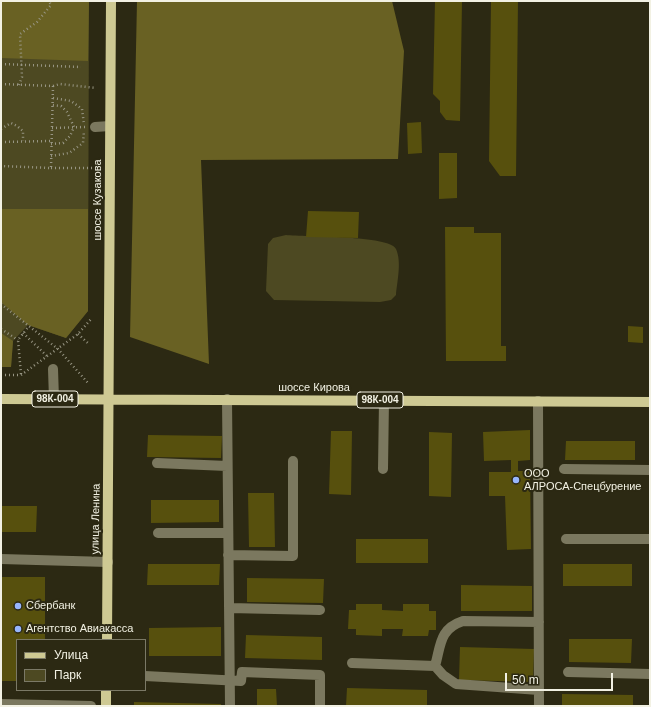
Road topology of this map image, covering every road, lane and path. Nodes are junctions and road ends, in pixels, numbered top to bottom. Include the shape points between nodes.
1 (49, 1) edge
2 (111, 1) edge
3 (1, 64) edge
4 (22, 65) junction
5 (81, 67) dead end
6 (1, 84) edge
7 (19, 85) junction
8 (53, 86) junction
9 (96, 88) dead end
10 (52, 98) junction
11 (52, 105) junction
12 (110, 126) junction
13 (74, 127) junction
14 (84, 127) junction
15 (95, 127) joint
16 (52, 128) junction
17 (1, 129) edge
18 (23, 141) junction
19 (1, 142) edge
20 (51, 143) junction
21 (51, 156) junction
22 (1, 166) edge
23 (51, 168) junction
24 (94, 168) dead end
25 (1, 304) edge
26 (92, 318) dead end
27 (29, 326) junction
28 (1, 329) edge
29 (23, 333) junction
30 (78, 334) junction
31 (18, 340) junction
32 (90, 344) dead end
33 (58, 349) junction
34 (44, 353) dead end
35 (53, 369) dead end
36 (1, 375) edge
37 (21, 375) junction
38 (88, 383) dead end
39 (1, 399) edge
40 (54, 399) junction
41 (109, 399) junction
42 (227, 400) junction
43 (384, 400) junction
44 (538, 401) junction
45 (650, 402) edge
46 (293, 461) dead end
47 (156, 463) dead end
48 (227, 466) junction
49 (382, 469) dead end
50 (564, 469) dead end
51 (650, 470) edge
52 (228, 532) junction
53 (158, 533) dead end
54 (566, 539) dead end
55 (650, 539) edge
56 (228, 555) junction
57 (1, 559) edge
58 (108, 562) junction
59 (229, 608) junction
60 (320, 610) dead end
61 (539, 622) junction
62 (107, 639) edge
63 (352, 663) dead end
64 (435, 666) junction
65 (568, 672) dead end
66 (650, 674) edge
67 (146, 676) edge
68 (230, 680) junction
69 (539, 690) junction
70 (106, 691) edge
71 (1, 704) edge
72 (91, 706) edge
73 (106, 706) edge
74 (230, 706) edge
75 (320, 706) edge
76 (539, 706) edge

1 - 4 path via 51,5 37,22 20,34
2 - 12 main road, шоссе Кузакова
3 - 4 path
4 - 5 path
4 - 7 path
6 - 7 path
7 - 8 path
8 - 9 path via 60,84
8 - 10 path
10 - 11 path
10 - 14 path via 71,101 82,108
11 - 13 path via 64,109
11 - 16 path
12 - 15 lane
12 - 41 main road, шоссе Кузакова
13 - 14 path
13 - 16 path
13 - 20 path via 63,143
14 - 15 path
14 - 21 path via 83,143 69,153
16 - 20 path
17 - 18 path via 11,123 23,131
18 - 19 path
18 - 20 path
20 - 21 path
21 - 23 path
22 - 23 path
23 - 24 path
25 - 27 path
26 - 30 path
27 - 29 path
27 - 33 path
28 - 31 path
29 - 31 path
29 - 34 path
30 - 32 path
30 - 33 path
31 - 37 path
33 - 37 path
33 - 38 path
35 - 40 lane
36 - 37 path
39 - 40 main road, шоссе Кирова / 98К-004
40 - 41 main road, шоссе Кирова / 98К-004
41 - 42 main road, шоссе Кирова / 98К-004
41 - 58 main road, улица Ленина
42 - 43 main road, шоссе Кирова / 98К-004
42 - 48 lane
43 - 44 main road, шоссе Кирова / 98К-004
43 - 49 lane
44 - 45 main road, шоссе Кирова / 98К-004
44 - 61 lane
46 - 56 lane via 293,556
47 - 48 lane
48 - 52 lane
50 - 51 lane
52 - 53 lane
52 - 56 lane
54 - 55 lane
56 - 59 lane
57 - 58 lane
58 - 62 main road, улица Ленина
59 - 60 lane
59 - 68 lane
61 - 64 lane via 463,621 455,624 444,632
61 - 69 lane
63 - 64 lane
64 - 69 lane via 442,676 456,684
65 - 66 lane
67 - 68 lane
68 - 74 lane
68 - 75 lane via 242,681 242,672 320,675
69 - 76 lane
70 - 73 main road
71 - 72 lane

